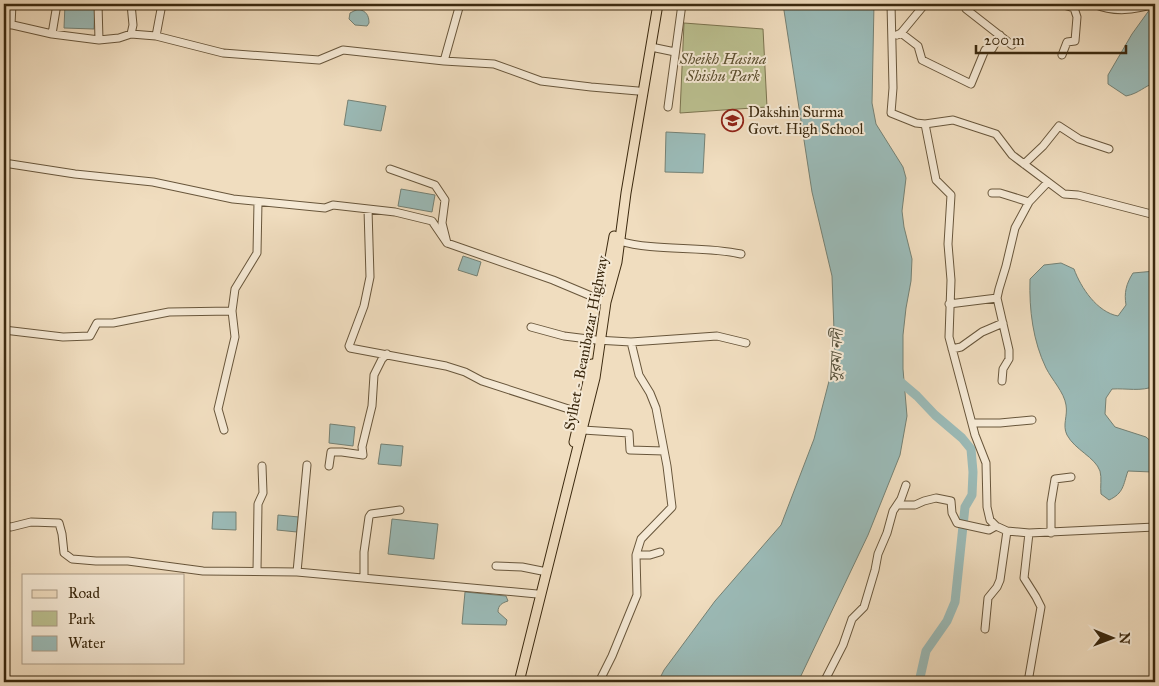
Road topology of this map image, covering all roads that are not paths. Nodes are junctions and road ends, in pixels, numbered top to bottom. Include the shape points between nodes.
1 (12, 4) edge
2 (57, 4) edge
3 (98, 4) edge
4 (131, 4) edge
5 (162, 4) edge
6 (460, 4) edge
7 (653, 4) edge
8 (658, 4) edge
9 (682, 4) edge
10 (892, 4) edge
11 (925, 4) edge
12 (970, 4) edge
13 (1060, 4) edge
14 (1094, 4) edge
15 (1155, 4) edge
16 (1076, 6) edge
17 (8, 24) edge
18 (901, 33) junction
19 (52, 34) junction
20 (131, 34) junction
21 (1000, 35) junction
22 (156, 36) junction
23 (892, 37) junction
24 (99, 40) junction
25 (1012, 45) dead end
26 (651, 47) junction
27 (675, 52) junction
28 (1062, 55) dead end
29 (444, 61) junction
30 (638, 91) junction
31 (668, 107) dead end
32 (926, 124) junction
33 (1109, 149) dead end
34 (4, 164) edge
35 (1024, 164) junction
36 (390, 168) dead end
37 (1048, 182) junction
38 (992, 193) dead end
39 (258, 202) junction
40 (1029, 202) junction
41 (368, 209) junction
42 (1155, 215) edge
43 (620, 241) junction
44 (447, 243) junction
45 (741, 254) dead end
46 (997, 298) junction
47 (603, 301) junction
48 (949, 304) junction
49 (232, 311) junction
50 (1003, 322) junction
51 (531, 326) dead end
52 (4, 330) edge
53 (598, 341) junction
54 (631, 342) junction
55 (746, 343) dead end
56 (952, 349) junction
57 (387, 354) junction
58 (1002, 381) dead end
59 (581, 412) junction
60 (1032, 420) dead end
61 (972, 423) junction
62 (581, 427) junction
63 (224, 430) dead end
64 (664, 451) junction
65 (307, 465) dead end
66 (262, 466) dead end
67 (328, 466) dead end
68 (1071, 477) dead end
69 (906, 485) dead end
70 (897, 505) junction
71 (400, 510) dead end
72 (4, 526) edge
73 (996, 526) junction
74 (1155, 527) edge
75 (1008, 531) junction
76 (1029, 533) junction
77 (1050, 533) junction
78 (660, 552) dead end
79 (636, 555) junction
80 (496, 566) dead end
81 (257, 571) junction
82 (542, 571) junction
83 (297, 572) junction
84 (364, 578) junction
85 (537, 594) junction
86 (985, 629) dead end
87 (514, 682) edge
88 (519, 682) edge
89 (599, 682) edge
90 (824, 682) edge
91 (1028, 682) edge

1 - 17 street
2 - 19 street
3 - 24 street
4 - 20 street
5 - 22 street
6 - 29 street
7 - 30 main road, Sylhet - Beanibazar Highway
8 - 26 main road, Sylhet - Beanibazar Highway
9 - 27 street
10 - 23 street
11 - 18 street
12 - 21 street via 966,9
13 - 16 street
14 - 15 street via 1107,9 1132,10
16 - 28 street via 1075,41 1067,42
17 - 19 street
18 - 21 street via 918,46 922,60 970,84 985,50 992,49
18 - 23 street
19 - 24 street
20 - 22 street
20 - 24 street
21 - 25 street
22 - 29 street via 233,54 319,60 343,50
23 - 32 street via 891,113
26 - 27 street
26 - 43 main road, Sylhet - Beanibazar Highway
27 - 31 street
29 - 30 street via 494,64 541,81
30 - 47 main road, Sylhet - Beanibazar Highway
32 - 35 street via 953,120 996,134 1012,155
32 - 48 street via 936,180 950,195
33 - 35 street via 1079,139 1059,126
34 - 39 street via 152,182 233,200
35 - 37 street
36 - 44 street via 435,185 445,200 442,223
37 - 40 street
37 - 42 street via 1064,194
38 - 40 street
39 - 41 street
39 - 49 street via 257,254 234,288
40 - 46 street via 1015,228
41 - 44 street via 432,221
41 - 57 street via 370,278 364,306 349,346
43 - 45 street via 635,245 721,249
43 - 53 main road, Sylhet - Beanibazar Highway
44 - 47 street via 554,280
46 - 48 street
46 - 50 street
47 - 53 main road, Sylhet - Beanibazar Highway
48 - 56 street
49 - 52 street via 169,312 97,323 90,336 63,337
49 - 63 street via 236,337 218,409
50 - 56 street
50 - 58 street via 1009,359 1003,369
51 - 53 street via 564,336
53 - 54 street
53 - 59 main road, Sylhet - Beanibazar Highway
53 - 62 main road, Sylhet - Beanibazar Highway via 595,378
54 - 55 street via 717,336
54 - 64 street via 639,375 656,408
56 - 61 street
57 - 59 street via 446,366 482,381
57 - 67 street via 374,375 372,406 362,455 331,452
59 - 62 main road, Sylhet - Beanibazar Highway
60 - 61 street
61 - 73 street via 986,463 987,507 990,520
62 - 64 street via 629,433 630,450
62 - 82 main road, Sylhet - Beanibazar Highway
62 - 88 main road, Sylhet - Beanibazar Highway
64 - 79 street via 672,508 641,539
65 - 83 street
66 - 81 street
68 - 77 street via 1055,478
69 - 70 street
70 - 73 street via 915,505 936,498 951,501 957,523 989,530
70 - 90 street via 878,554 864,607 852,619 844,645
71 - 84 street via 369,517
72 - 81 street via 31,522 59,523 64,553 72,559 128,561 203,571
73 - 75 street
74 - 77 street
75 - 76 street
75 - 86 street via 1000,580 988,598
76 - 77 street
76 - 91 street via 1024,578 1040,607
78 - 79 street
79 - 89 street via 637,594
80 - 82 street
81 - 83 street
82 - 85 main road, Sylhet - Beanibazar Highway
83 - 84 street
84 - 85 street
85 - 87 main road, Sylhet - Beanibazar Highway

